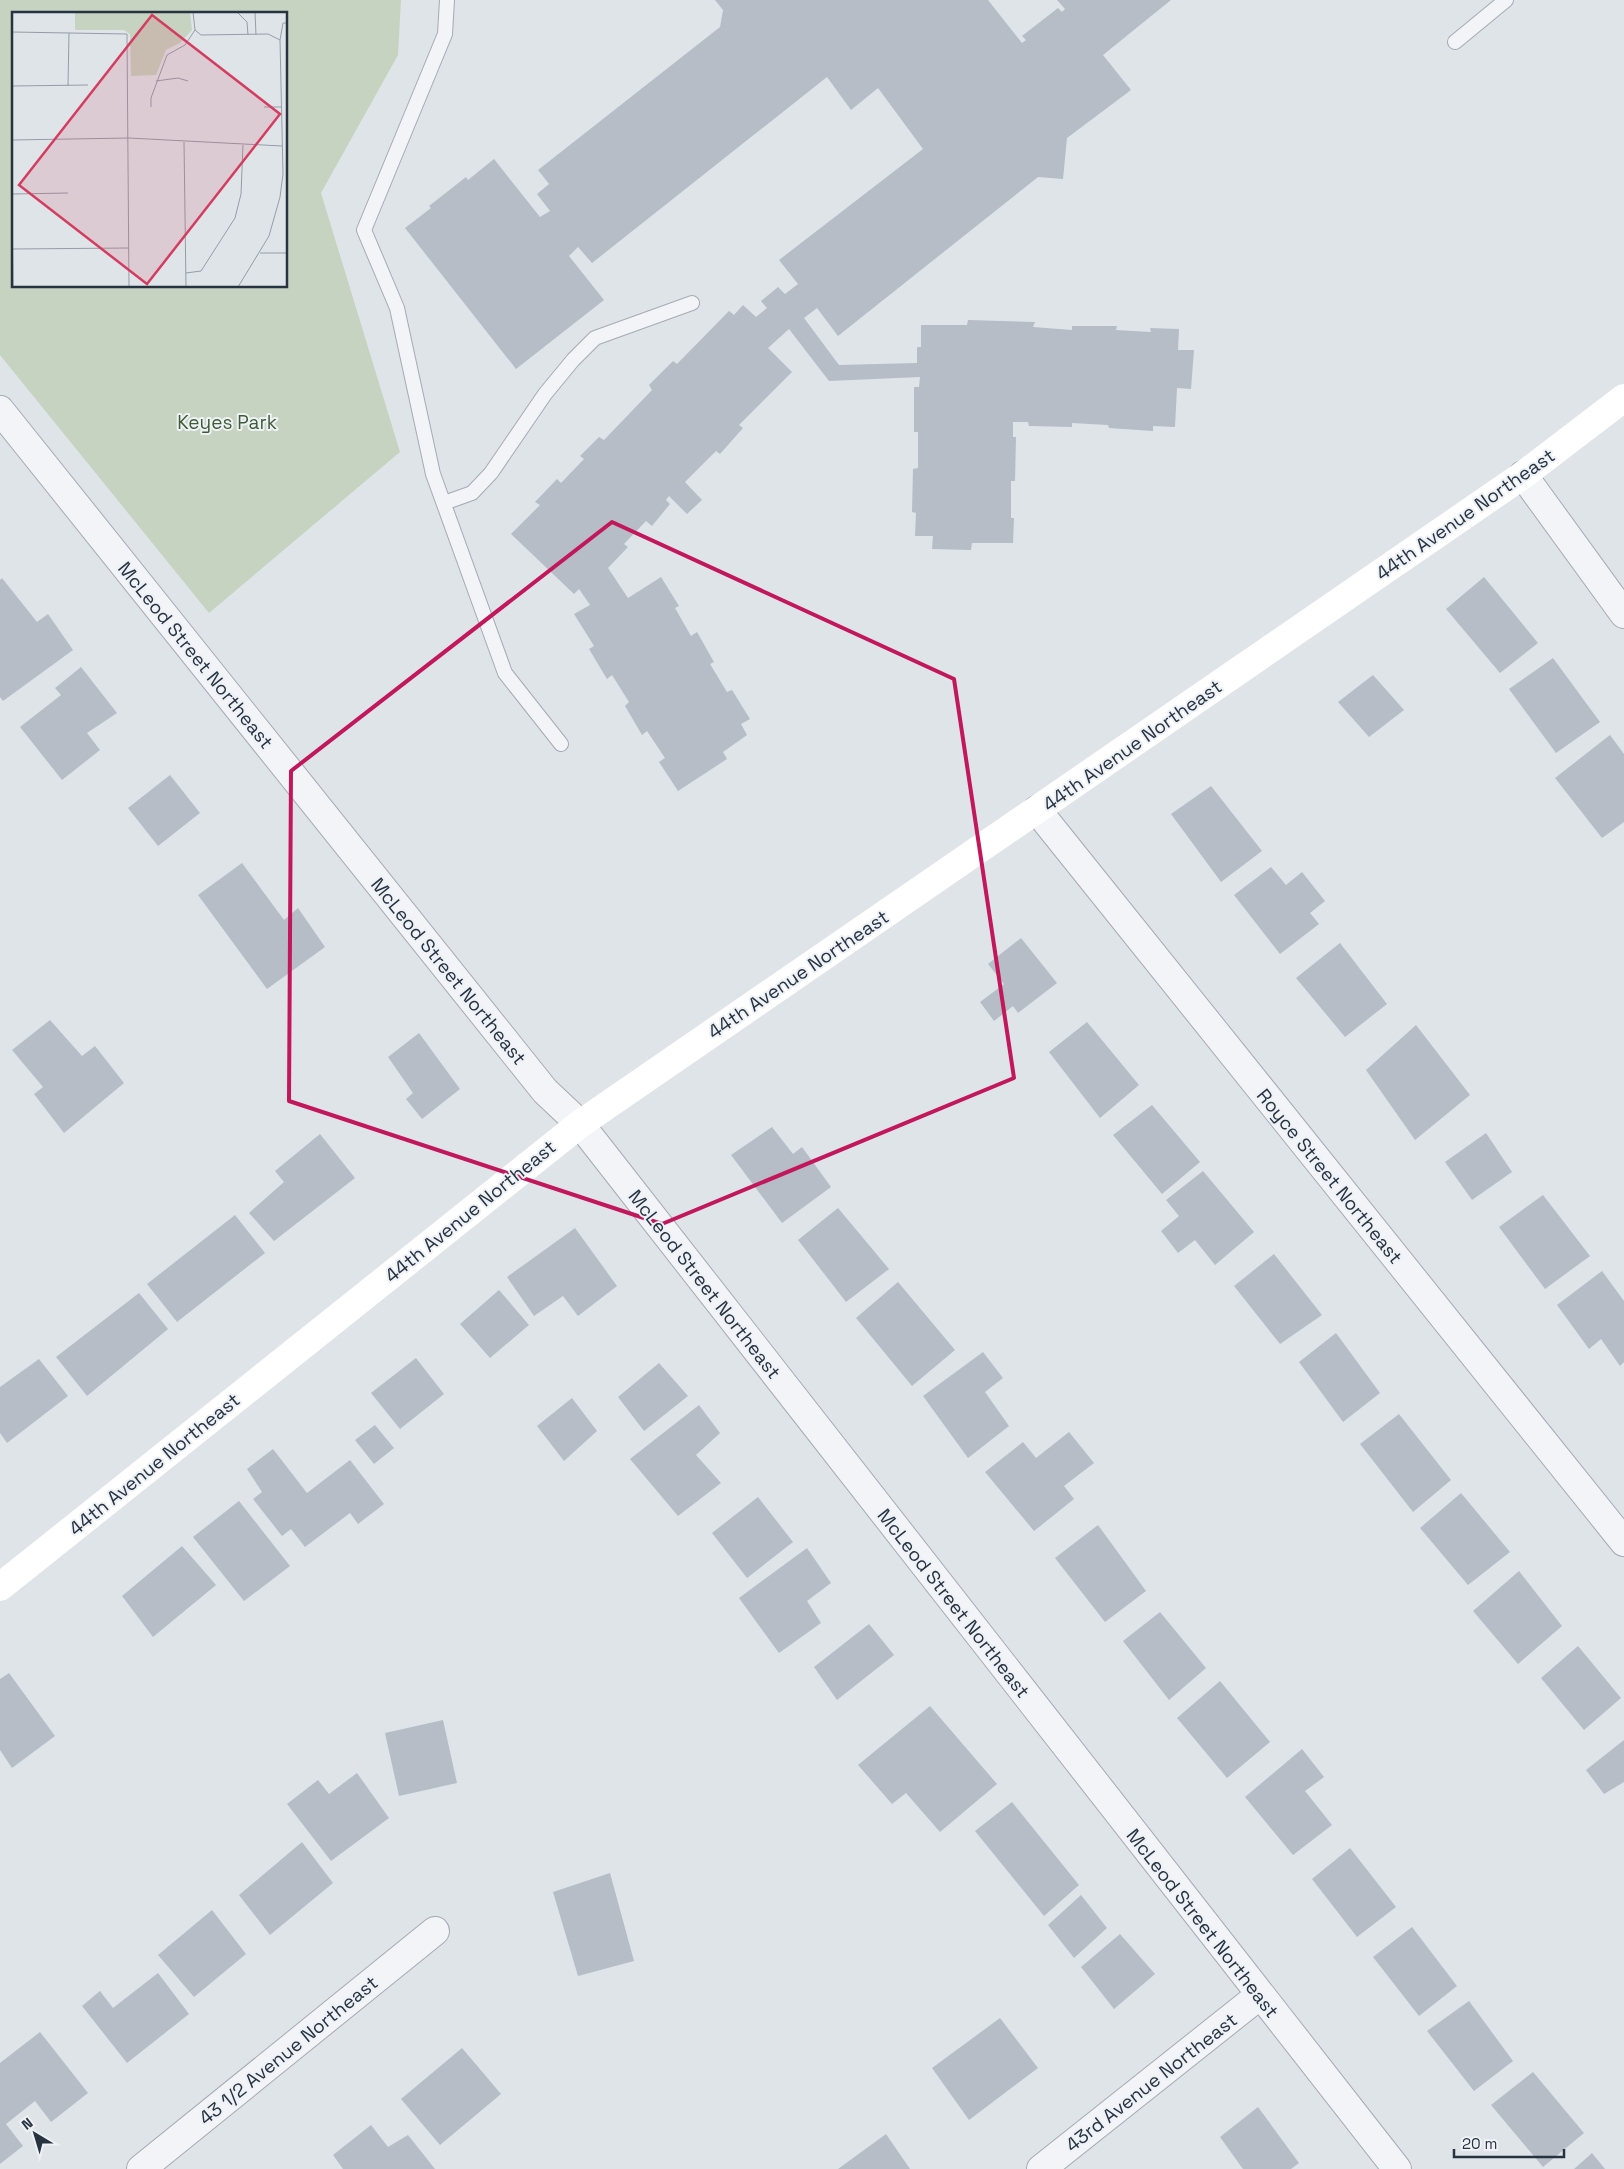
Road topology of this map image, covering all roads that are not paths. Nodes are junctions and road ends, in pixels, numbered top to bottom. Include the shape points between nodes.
1 (447, 0) edge
2 (1506, 0) edge
3 (1455, 42) dead end
4 (692, 303) dead end
5 (1624, 398) edge
6 (0, 410) edge
7 (1523, 475) junction
8 (444, 503) junction
9 (1624, 614) edge
10 (561, 744) dead end
11 (1037, 810) junction
12 (580, 1124) junction
13 (1624, 1542) edge
14 (0, 1587) edge
15 (435, 1932) dead end
16 (1260, 1995) junction
17 (141, 2169) edge
18 (1041, 2169) edge
19 (1397, 2169) edge

1 - 8 lane via 445,34 364,230 397,308 433,474
2 - 3 lane
4 - 8 lane via 596,338 545,394 491,473 472,494
5 - 7 street, 44th Avenue Northeast
6 - 12 street, McLeod Street Northeast via 545,1092
7 - 9 street
7 - 11 street, 44th Avenue Northeast
8 - 10 lane via 505,673
11 - 12 street, 44th Avenue Northeast
11 - 13 street, Royce Street Northeast
12 - 14 street, 44th Avenue Northeast
12 - 16 street, McLeod Street Northeast
15 - 17 street, 43 1/2 Avenue Northeast
16 - 18 street, 43rd Avenue Northeast
16 - 19 street, McLeod Street Northeast

